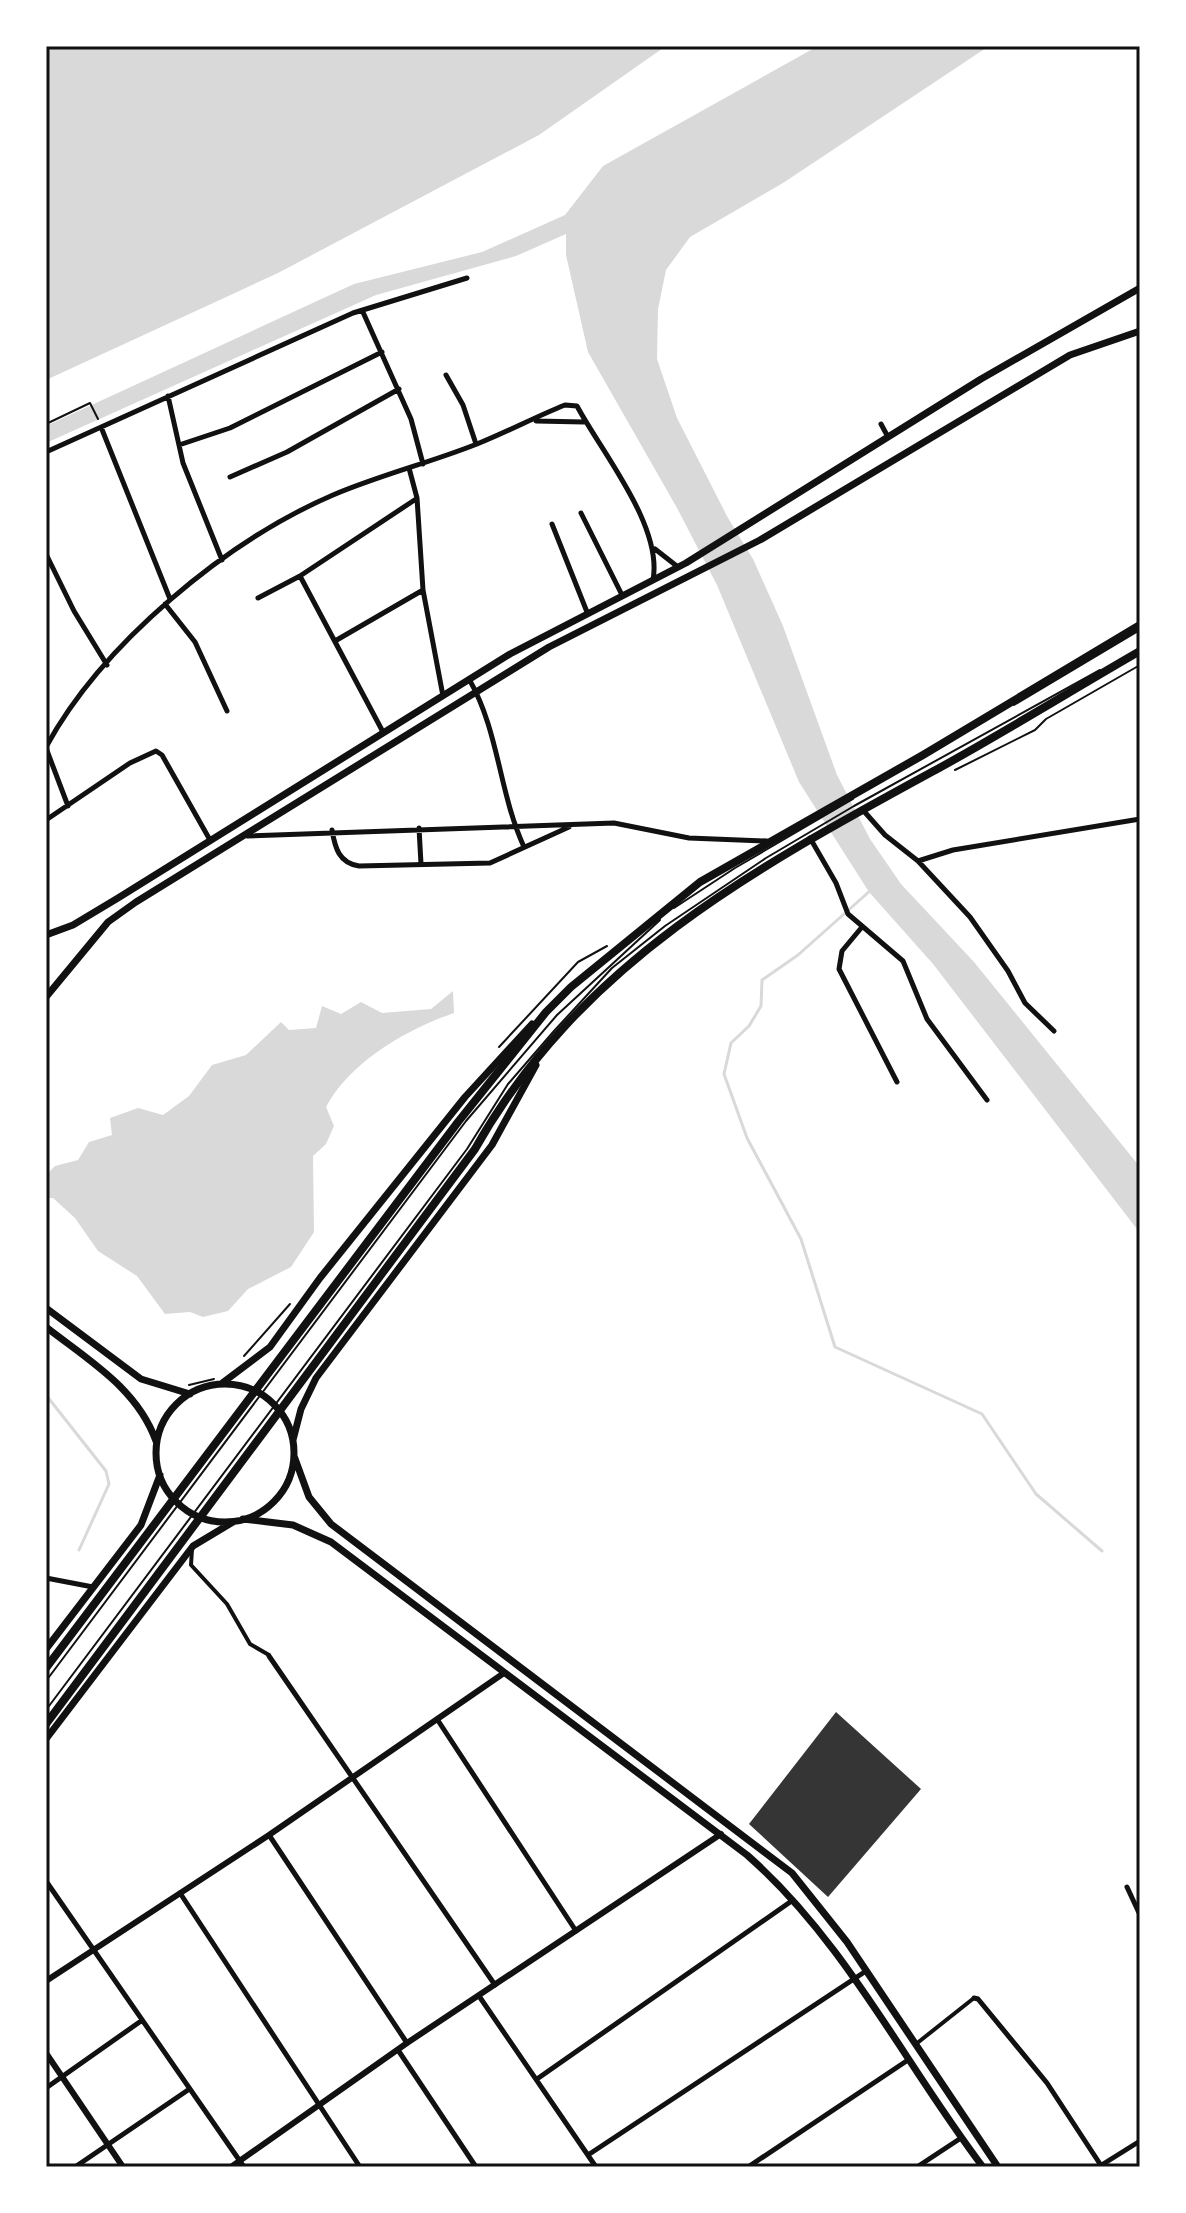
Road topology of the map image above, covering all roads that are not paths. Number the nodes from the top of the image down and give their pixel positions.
1 (467, 278) dead end
2 (1140, 288) edge
3 (362, 310) junction
4 (1140, 331) edge
5 (382, 352) junction
6 (446, 375) dead end
7 (399, 389) junction
8 (168, 396) junction
9 (536, 421) junction
10 (585, 422) junction
11 (881, 424) dead end
12 (101, 425) junction
13 (889, 437) junction
14 (476, 444) junction
15 (179, 445) junction
16 (46, 452) edge
17 (423, 464) junction
18 (409, 467) junction
19 (230, 477) dead end
20 (417, 498) junction
21 (581, 513) dead end
22 (552, 524) dead end
23 (654, 549) junction
24 (46, 554) edge
25 (222, 560) junction
26 (682, 565) junction
27 (300, 576) junction
28 (653, 580) junction
29 (423, 590) junction
30 (622, 595) junction
31 (258, 598) dead end
32 (170, 599) junction
33 (165, 604) junction
34 (587, 612) junction
35 (1140, 628) edge
36 (335, 641) junction
37 (1140, 649) edge
38 (107, 665) junction
39 (469, 679) junction
40 (475, 690) junction
41 (443, 696) junction
42 (227, 711) dead end
43 (383, 732) junction
44 (46, 748) edge
45 (854, 804) junction
46 (68, 806) junction
47 (1140, 819) edge
48 (46, 820) edge
49 (573, 824) junction
50 (806, 825) junction
51 (515, 827) junction
52 (419, 828) junction
53 (332, 830) junction
54 (244, 836) junction
55 (811, 836) junction
56 (210, 840) junction
57 (772, 842) junction
58 (524, 847) junction
59 (918, 861) junction
60 (421, 864) junction
61 (862, 927) junction
62 (46, 935) edge
63 (46, 997) edge
64 (546, 1012) junction
65 (1054, 1031) dead end
66 (544, 1050) junction
67 (897, 1082) dead end
68 (987, 1100) dead end
69 (462, 1122) junction
70 (471, 1149) junction
71 (46, 1308) edge
72 (46, 1327) edge
73 (221, 1384) junction
74 (190, 1394) junction
75 (293, 1440) junction
76 (157, 1443) junction
77 (294, 1456) junction
78 (160, 1474) junction
79 (239, 1520) junction
80 (193, 1546) junction
81 (46, 1578) edge
82 (93, 1587) junction
83 (46, 1649) edge
84 (269, 1656) joint
85 (46, 1668) edge
86 (504, 1673) junction
87 (46, 1681) edge
88 (46, 1710) edge
89 (437, 1719) junction
90 (46, 1724) edge
91 (46, 1739) edge
92 (350, 1777) junction
93 (721, 1834) junction
94 (269, 1835) junction
95 (46, 1881) edge
96 (1127, 1887) dead end
97 (180, 1893) junction
98 (793, 1900) junction
99 (1140, 1915) edge
100 (576, 1931) junction
101 (95, 1951) junction
102 (866, 1971) junction
103 (854, 1978) junction
104 (46, 1981) edge
105 (495, 1985) junction
106 (479, 1996) junction
107 (974, 1998) joint
108 (141, 2021) junction
109 (407, 2043) junction
110 (914, 2046) junction
111 (398, 2050) junction
112 (46, 2053) edge
113 (908, 2060) junction
114 (61, 2076) junction
115 (537, 2079) junction
116 (46, 2088) edge
117 (188, 2090) junction
118 (319, 2105) junction
119 (961, 2138) junction
120 (1140, 2141) edge
121 (108, 2145) junction
122 (588, 2155) junction
123 (242, 2164) edge
124 (75, 2167) edge
125 (123, 2167) edge
126 (231, 2167) edge
127 (360, 2167) edge
128 (476, 2167) edge
129 (596, 2167) edge
130 (748, 2167) edge
131 (917, 2167) edge
132 (983, 2167) edge
133 (998, 2167) edge
134 (1101, 2167) edge

1 - 3 street
2 - 13 main road
3 - 5 street
3 - 8 street
4 - 40 main road
5 - 7 street
5 - 15 street
6 - 14 street
7 - 17 street
7 - 19 street
8 - 12 street
8 - 15 street
9 - 10 street
9 - 10 street
9 - 14 street
10 - 23 street
11 - 13 street
12 - 16 street
12 - 32 street
13 - 26 main road
14 - 17 street
15 - 25 street
17 - 18 street
18 - 20 street
18 - 25 street
20 - 27 street
20 - 29 street
21 - 30 street
22 - 34 street
23 - 26 street
23 - 28 street
24 - 38 street
25 - 32 street
26 - 28 main road
27 - 31 street
27 - 36 street
28 - 30 main road
29 - 36 street
29 - 41 street
30 - 34 main road
32 - 33 street
33 - 38 street
33 - 42 street
34 - 39 main road
35 - 45 highway
36 - 43 street
37 - 45 highway
38 - 44 street
39 - 40 street
39 - 41 main road
40 - 51 street
40 - 54 main road
41 - 43 main road
43 - 56 main road
44 - 46 street
45 - 50 highway
45 - 55 highway
45 - 59 street
46 - 48 street
46 - 56 street
47 - 59 street
49 - 51 street
49 - 57 street
49 - 58 street
50 - 57 highway
50 - 69 lane
51 - 52 street
51 - 58 street
52 - 53 street
52 - 60 street
53 - 54 street
53 - 60 street
54 - 63 main road
55 - 61 street
55 - 66 highway
55 - 70 lane
56 - 62 main road
57 - 64 highway
58 - 60 street
59 - 65 street
61 - 67 street
61 - 68 street
64 - 69 highway
64 - 73 main road
66 - 70 highway
66 - 75 main road
69 - 85 highway
69 - 87 lane
70 - 88 lane
70 - 90 highway
71 - 74 main road
72 - 76 main road
73 - 74 main road
73 - 75 main road
74 - 76 main road
75 - 77 main road
76 - 78 main road
77 - 79 main road
77 - 102 main road
78 - 79 main road
78 - 82 main road
79 - 80 main road
79 - 86 main road
80 - 84 street
80 - 91 main road
81 - 82 street
82 - 83 main road
84 - 92 street
86 - 89 street
86 - 93 main road
89 - 92 street
89 - 100 street
92 - 94 street
92 - 105 street
93 - 98 main road
93 - 100 street
94 - 97 street
94 - 109 street
95 - 101 street
96 - 99 street
97 - 101 street
97 - 118 street
98 - 103 main road
98 - 115 street
100 - 105 street
101 - 104 street
101 - 108 street
102 - 103 street
102 - 110 main road
103 - 113 main road
103 - 122 street
105 - 106 street
106 - 109 street
106 - 115 street
107 - 110 street
107 - 134 street
108 - 114 street
108 - 117 street
109 - 111 street
110 - 133 main road
111 - 118 street
111 - 128 street
112 - 114 street
113 - 119 main road
113 - 130 street
114 - 116 street
114 - 121 street
115 - 122 street
117 - 121 street
117 - 123 street
118 - 123 street
118 - 127 street
119 - 131 street
119 - 132 main road
120 - 134 street
121 - 124 street
121 - 125 street
122 - 129 street
123 - 126 street

